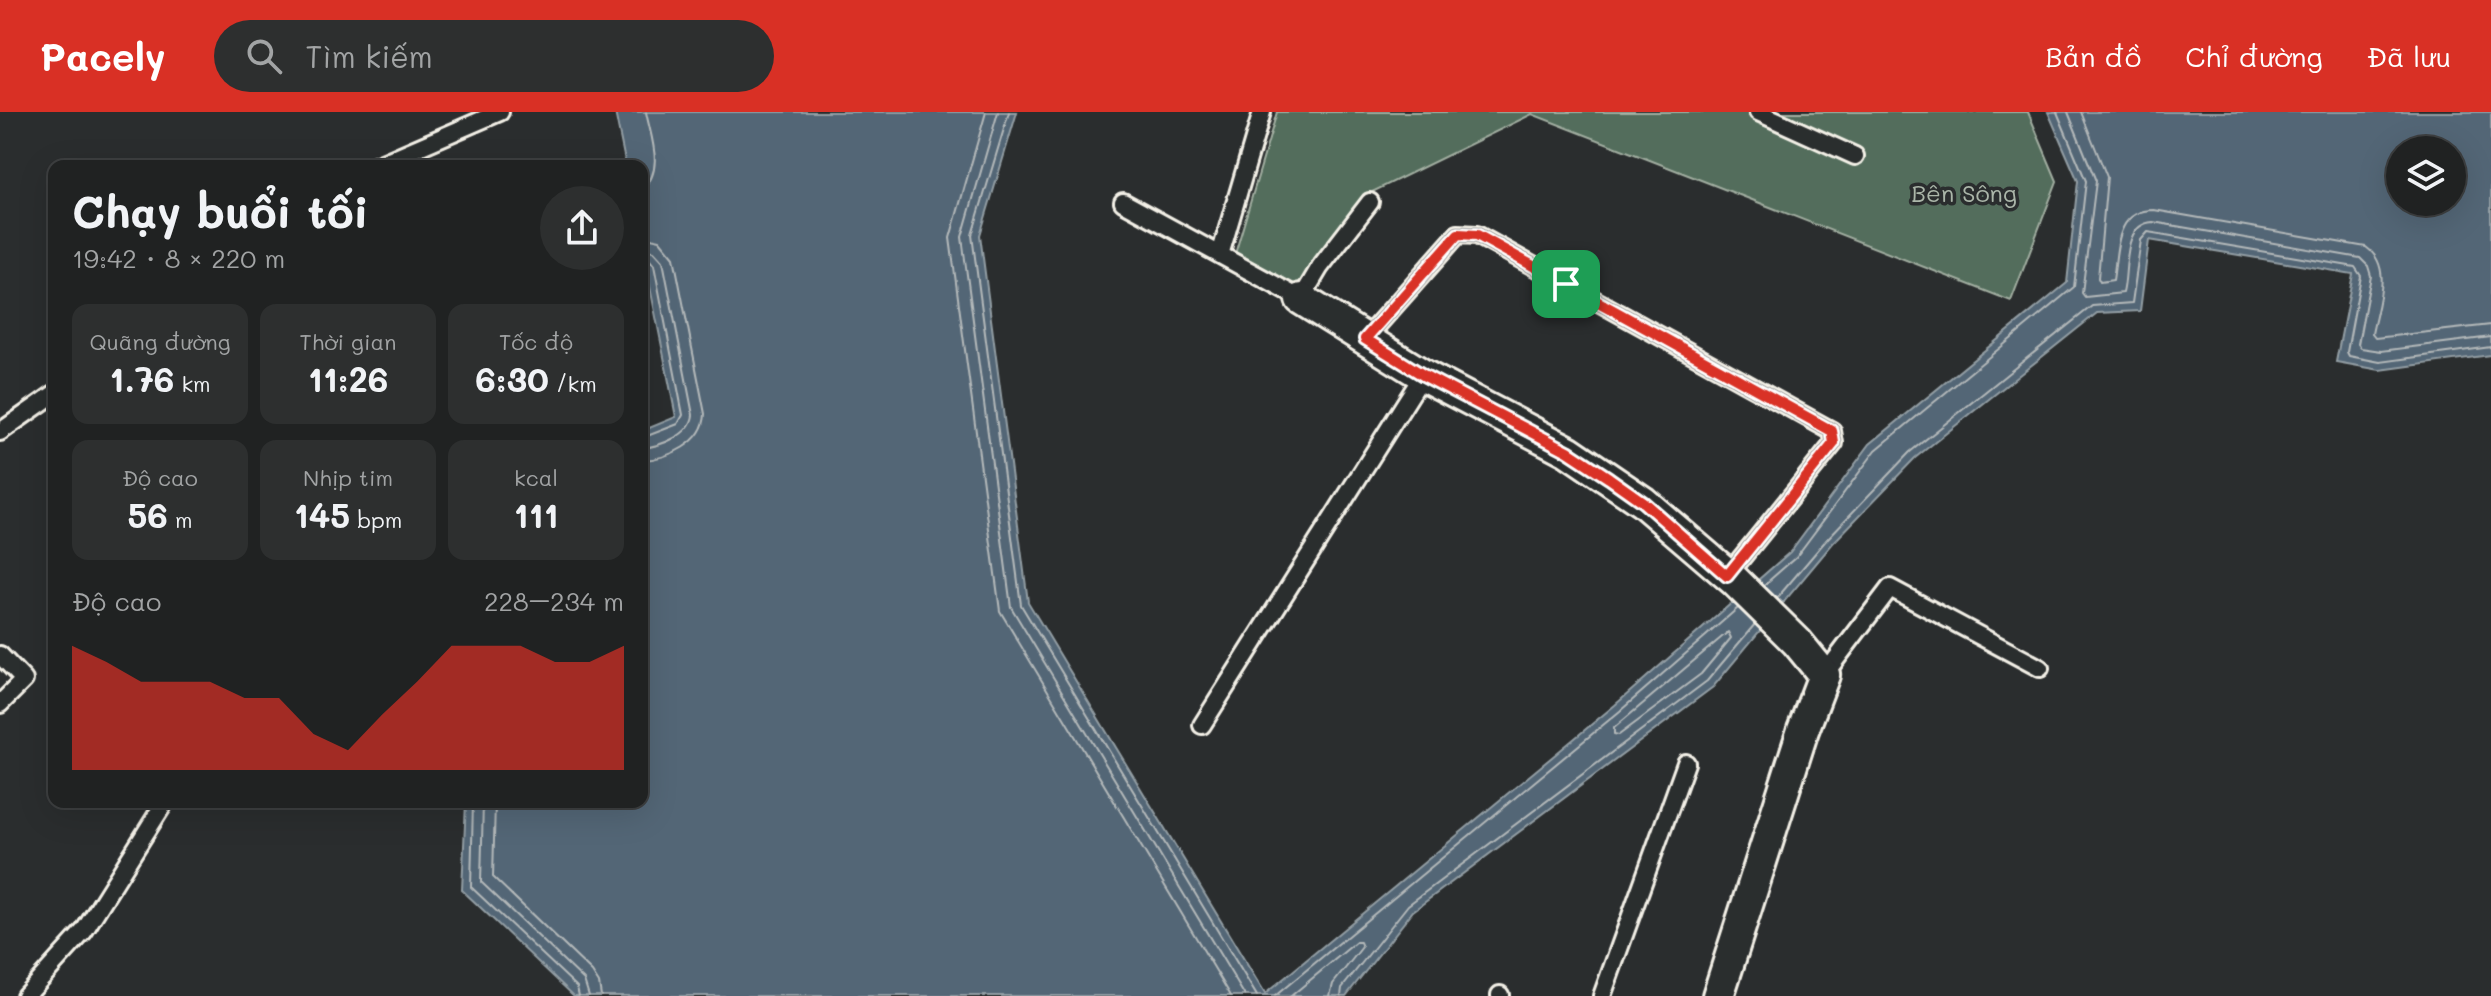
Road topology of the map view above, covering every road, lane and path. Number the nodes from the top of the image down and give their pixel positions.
1 (500, 112) edge
2 (1262, 112) edge
3 (1758, 112) edge
4 (1855, 156) dead end
5 (389, 160) edge
6 (1123, 202) dead end
7 (1370, 202) dead end
8 (1220, 255) junction
9 (1301, 299) junction
10 (1365, 339) junction
11 (1423, 375) junction
12 (48, 398) edge
13 (0, 432) edge
14 (1730, 578) junction
15 (0, 655) edge
16 (2040, 668) dead end
17 (1824, 675) junction
18 (0, 704) edge
19 (1202, 725) dead end
20 (1686, 763) dead end
21 (161, 808) edge
22 (25, 996) edge
23 (1602, 996) edge
24 (1718, 996) edge

1 - 5 lane
2 - 8 lane
3 - 4 lane
6 - 8 lane
7 - 9 lane
8 - 9 lane
9 - 10 street
10 - 11 street
10 - 14 lane
11 - 14 street
11 - 19 lane
12 - 13 lane
14 - 17 street
15 - 18 lane
16 - 17 lane
17 - 24 street
20 - 23 lane
21 - 22 lane

